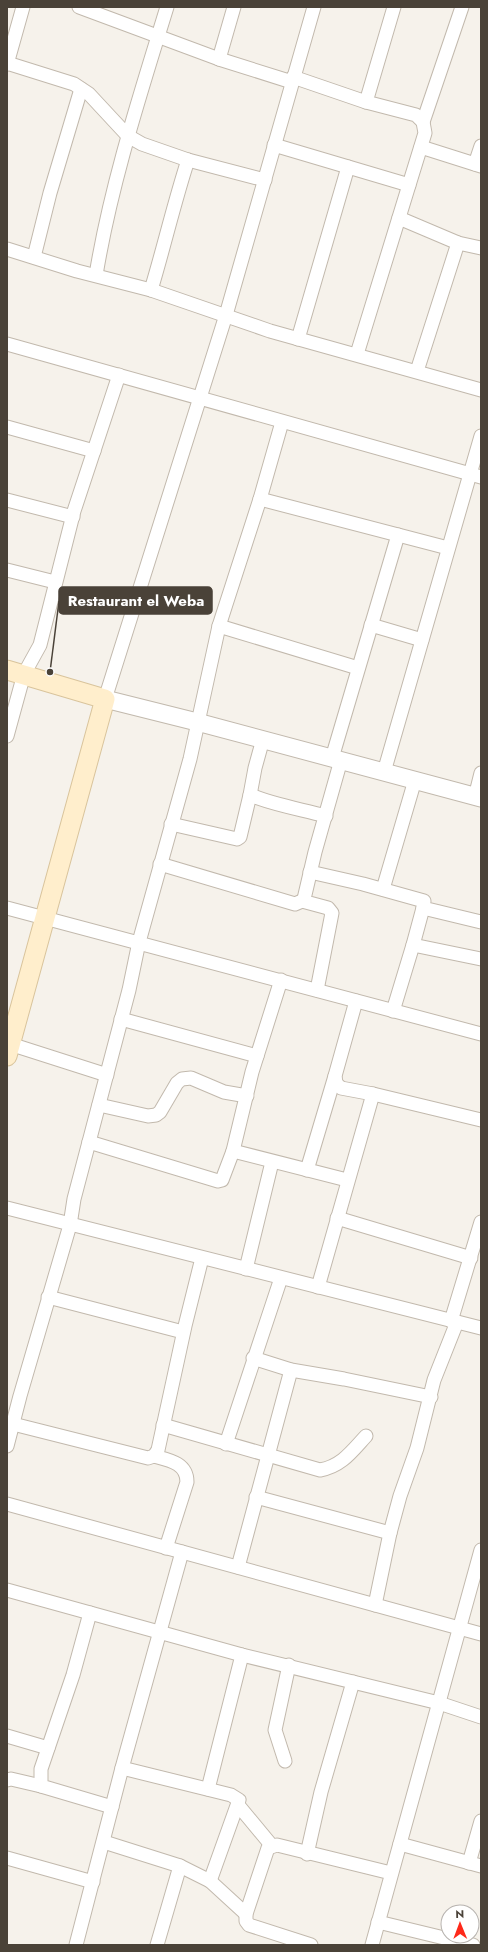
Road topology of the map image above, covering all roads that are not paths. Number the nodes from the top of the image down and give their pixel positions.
1 (23, 7) edge
2 (79, 7) edge
3 (167, 7) edge
4 (234, 7) edge
5 (314, 7) edge
6 (394, 7) edge
7 (462, 7) edge
8 (99, 11) edge
9 (158, 37) junction
10 (219, 59) junction
11 (7, 63) edge
12 (293, 80) junction
13 (81, 89) junction
14 (366, 102) junction
15 (423, 122) junction
16 (128, 136) junction
17 (274, 145) junction
18 (481, 146) edge
19 (421, 147) junction
20 (188, 160) junction
21 (478, 165) edge
22 (348, 167) junction
23 (264, 180) junction
24 (409, 185) junction
25 (399, 218) junction
26 (458, 243) junction
27 (481, 248) edge
28 (7, 249) edge
29 (34, 257) junction
30 (96, 275) junction
31 (151, 290) junction
32 (226, 315) junction
33 (298, 339) junction
34 (7, 344) edge
35 (357, 354) junction
36 (417, 371) junction
37 (119, 375) junction
38 (481, 390) edge
39 (200, 398) junction
40 (282, 422) junction
41 (7, 428) edge
42 (481, 436) edge
43 (94, 451) junction
44 (475, 476) edge
45 (260, 499) junction
46 (7, 500) edge
47 (73, 517) junction
48 (398, 534) junction
49 (448, 548) junction
50 (7, 570) edge
51 (55, 582) junction
52 (371, 625) junction
53 (219, 626) junction
54 (422, 640) junction
55 (358, 668) junction
56 (16, 672) edge
57 (105, 699) junction
58 (197, 722) junction
59 (7, 736) edge
60 (263, 739) junction
61 (336, 759) junction
62 (384, 772) junction
63 (481, 773) edge
64 (415, 780) junction
65 (250, 796) junction
66 (478, 797) edge
67 (326, 816) junction
68 (171, 824) junction
69 (160, 864) junction
70 (310, 872) junction
71 (383, 889) junction
72 (302, 901) junction
73 (7, 908) edge
74 (423, 908) junction
75 (45, 917) junction
76 (481, 922) edge
77 (139, 942) junction
78 (412, 945) junction
79 (481, 959) edge
80 (281, 980) junction
81 (317, 990) junction
82 (356, 1001) junction
83 (393, 1011) junction
84 (121, 1019) junction
85 (481, 1034) edge
86 (9, 1050) edge
87 (257, 1056) junction
88 (107, 1075) junction
89 (335, 1076) junction
90 (373, 1094) junction
91 (247, 1096) junction
92 (99, 1105) junction
93 (481, 1120) edge
94 (89, 1142) junction
95 (233, 1151) junction
96 (272, 1162) junction
97 (307, 1170) junction
98 (347, 1180) junction
99 (7, 1208) edge
100 (337, 1218) junction
101 (481, 1222) edge
102 (70, 1225) junction
103 (202, 1258) junction
104 (470, 1258) junction
105 (246, 1269) junction
106 (281, 1278) junction
107 (318, 1287) junction
108 (48, 1297) junction
109 (454, 1321) junction
110 (481, 1328) edge
111 (183, 1332) junction
112 (253, 1358) junction
113 (291, 1370) junction
114 (431, 1397) junction
115 (13, 1424) junction
116 (164, 1425) junction
117 (366, 1436) dead end
118 (226, 1444) junction
119 (7, 1446) edge
120 (267, 1455) junction
121 (154, 1456) junction
122 (256, 1498) junction
123 (7, 1504) edge
124 (390, 1533) junction
125 (166, 1548) junction
126 (481, 1550) edge
127 (182, 1552) junction
128 (238, 1567) junction
129 (7, 1590) edge
130 (375, 1605) junction
131 (90, 1612) junction
132 (460, 1628) junction
133 (160, 1632) junction
134 (481, 1634) edge
135 (242, 1655) junction
136 (289, 1665) junction
137 (353, 1682) junction
138 (439, 1703) junction
139 (481, 1717) edge
140 (7, 1736) edge
141 (48, 1748) junction
142 (285, 1761) dead end
143 (122, 1768) junction
144 (7, 1780) edge
145 (41, 1786) junction
146 (208, 1788) junction
147 (238, 1805) junction
148 (112, 1807) junction
149 (481, 1821) edge
150 (104, 1842) junction
151 (400, 1844) junction
152 (272, 1846) junction
153 (307, 1854) junction
154 (7, 1858) edge
155 (475, 1865) edge
156 (180, 1866) junction
157 (391, 1873) junction
158 (210, 1881) junction
159 (93, 1882) junction
160 (246, 1914) junction
161 (378, 1922) junction
162 (280, 1940) edge
163 (76, 1945) edge
164 (157, 1945) edge
165 (310, 1945) edge
166 (372, 1945) edge
167 (473, 1945) edge

1 - 11 street
2 - 8 street
3 - 9 street
4 - 10 street
5 - 12 street
6 - 14 street
7 - 15 street
8 - 9 street
9 - 10 street
9 - 16 street
10 - 12 street
11 - 13 street
12 - 14 street
12 - 17 street
13 - 16 street
13 - 29 street
14 - 15 street
15 - 19 street
16 - 20 street
16 - 30 street
17 - 22 street
17 - 23 street
18 - 21 street
19 - 21 street
19 - 24 street
20 - 23 street
20 - 31 street
22 - 24 street
22 - 33 street
23 - 32 street
24 - 25 street
25 - 26 street
25 - 35 street
26 - 27 street
26 - 36 street
28 - 29 street
29 - 30 street
30 - 31 street
31 - 32 street
32 - 33 street
32 - 39 street
33 - 35 street
34 - 37 street
35 - 36 street
36 - 38 street
37 - 39 street
37 - 43 street
39 - 40 street
39 - 57 street
40 - 44 street
40 - 45 street
41 - 43 street
42 - 44 street
43 - 47 street
44 - 49 street
45 - 48 street
45 - 53 street
46 - 47 street
47 - 51 street
48 - 49 street
48 - 52 street
49 - 54 street
50 - 51 street
51 - 56 street
52 - 54 street
52 - 55 street
53 - 55 street
53 - 58 street
54 - 62 street
55 - 61 street
56 - 57 main road
56 - 59 street
57 - 58 street
57 - 75 main road
58 - 60 street
58 - 68 street
60 - 61 street
60 - 65 street
61 - 62 street
61 - 67 street
62 - 64 street
63 - 66 street
64 - 66 street
64 - 71 street
65 - 67 street
65 - 68 street
67 - 70 street
68 - 69 street
69 - 72 street
69 - 77 street
70 - 71 street
70 - 72 street
71 - 74 street
72 - 81 street
73 - 75 street
74 - 76 street
74 - 78 street
75 - 77 street
75 - 86 main road
77 - 80 street
77 - 84 street
78 - 79 street
78 - 83 street
80 - 81 street
80 - 87 street
81 - 82 street
82 - 83 street
82 - 89 street
83 - 85 street
84 - 87 street
84 - 88 street
86 - 88 street
87 - 91 street
88 - 92 street
89 - 90 street
89 - 97 street
90 - 93 street
90 - 98 street
91 - 92 street
91 - 95 street
92 - 94 street
94 - 95 street
94 - 102 street
95 - 96 street
96 - 97 street
96 - 105 street
97 - 98 street
98 - 100 street
99 - 102 street
100 - 104 street
100 - 107 street
101 - 104 street
102 - 103 street
102 - 108 street
103 - 105 street
103 - 111 street
104 - 109 street
105 - 106 street
106 - 107 street
106 - 112 street
107 - 109 street
108 - 111 street
108 - 115 street
109 - 110 street
109 - 114 street
111 - 116 street
112 - 113 street
112 - 118 street
113 - 114 street
113 - 120 street
114 - 124 street
115 - 119 street
115 - 121 street
116 - 118 street
116 - 121 street
117 - 120 street
118 - 120 street
120 - 122 street
121 - 125 street
122 - 124 street
122 - 128 street
123 - 125 street
124 - 130 street
125 - 127 street
126 - 132 street
127 - 128 street
127 - 133 street
128 - 130 street
129 - 131 street
130 - 132 street
131 - 133 street
131 - 141 street
132 - 134 street
132 - 138 street
133 - 135 street
133 - 143 street
135 - 136 street
135 - 146 street
136 - 137 street
136 - 142 street
137 - 138 street
137 - 153 street
138 - 139 street
138 - 151 street
140 - 141 street
141 - 145 street
143 - 146 street
143 - 148 street
144 - 145 street
145 - 148 street
146 - 147 street
147 - 152 street
147 - 158 street
148 - 150 street
149 - 155 street
150 - 156 street
150 - 159 street
151 - 155 street
151 - 157 street
152 - 153 street
152 - 160 street
153 - 157 street
154 - 159 street
156 - 158 street
156 - 164 street
157 - 161 street
158 - 160 street
159 - 163 street
160 - 162 street
161 - 166 street
161 - 167 street
162 - 165 street

